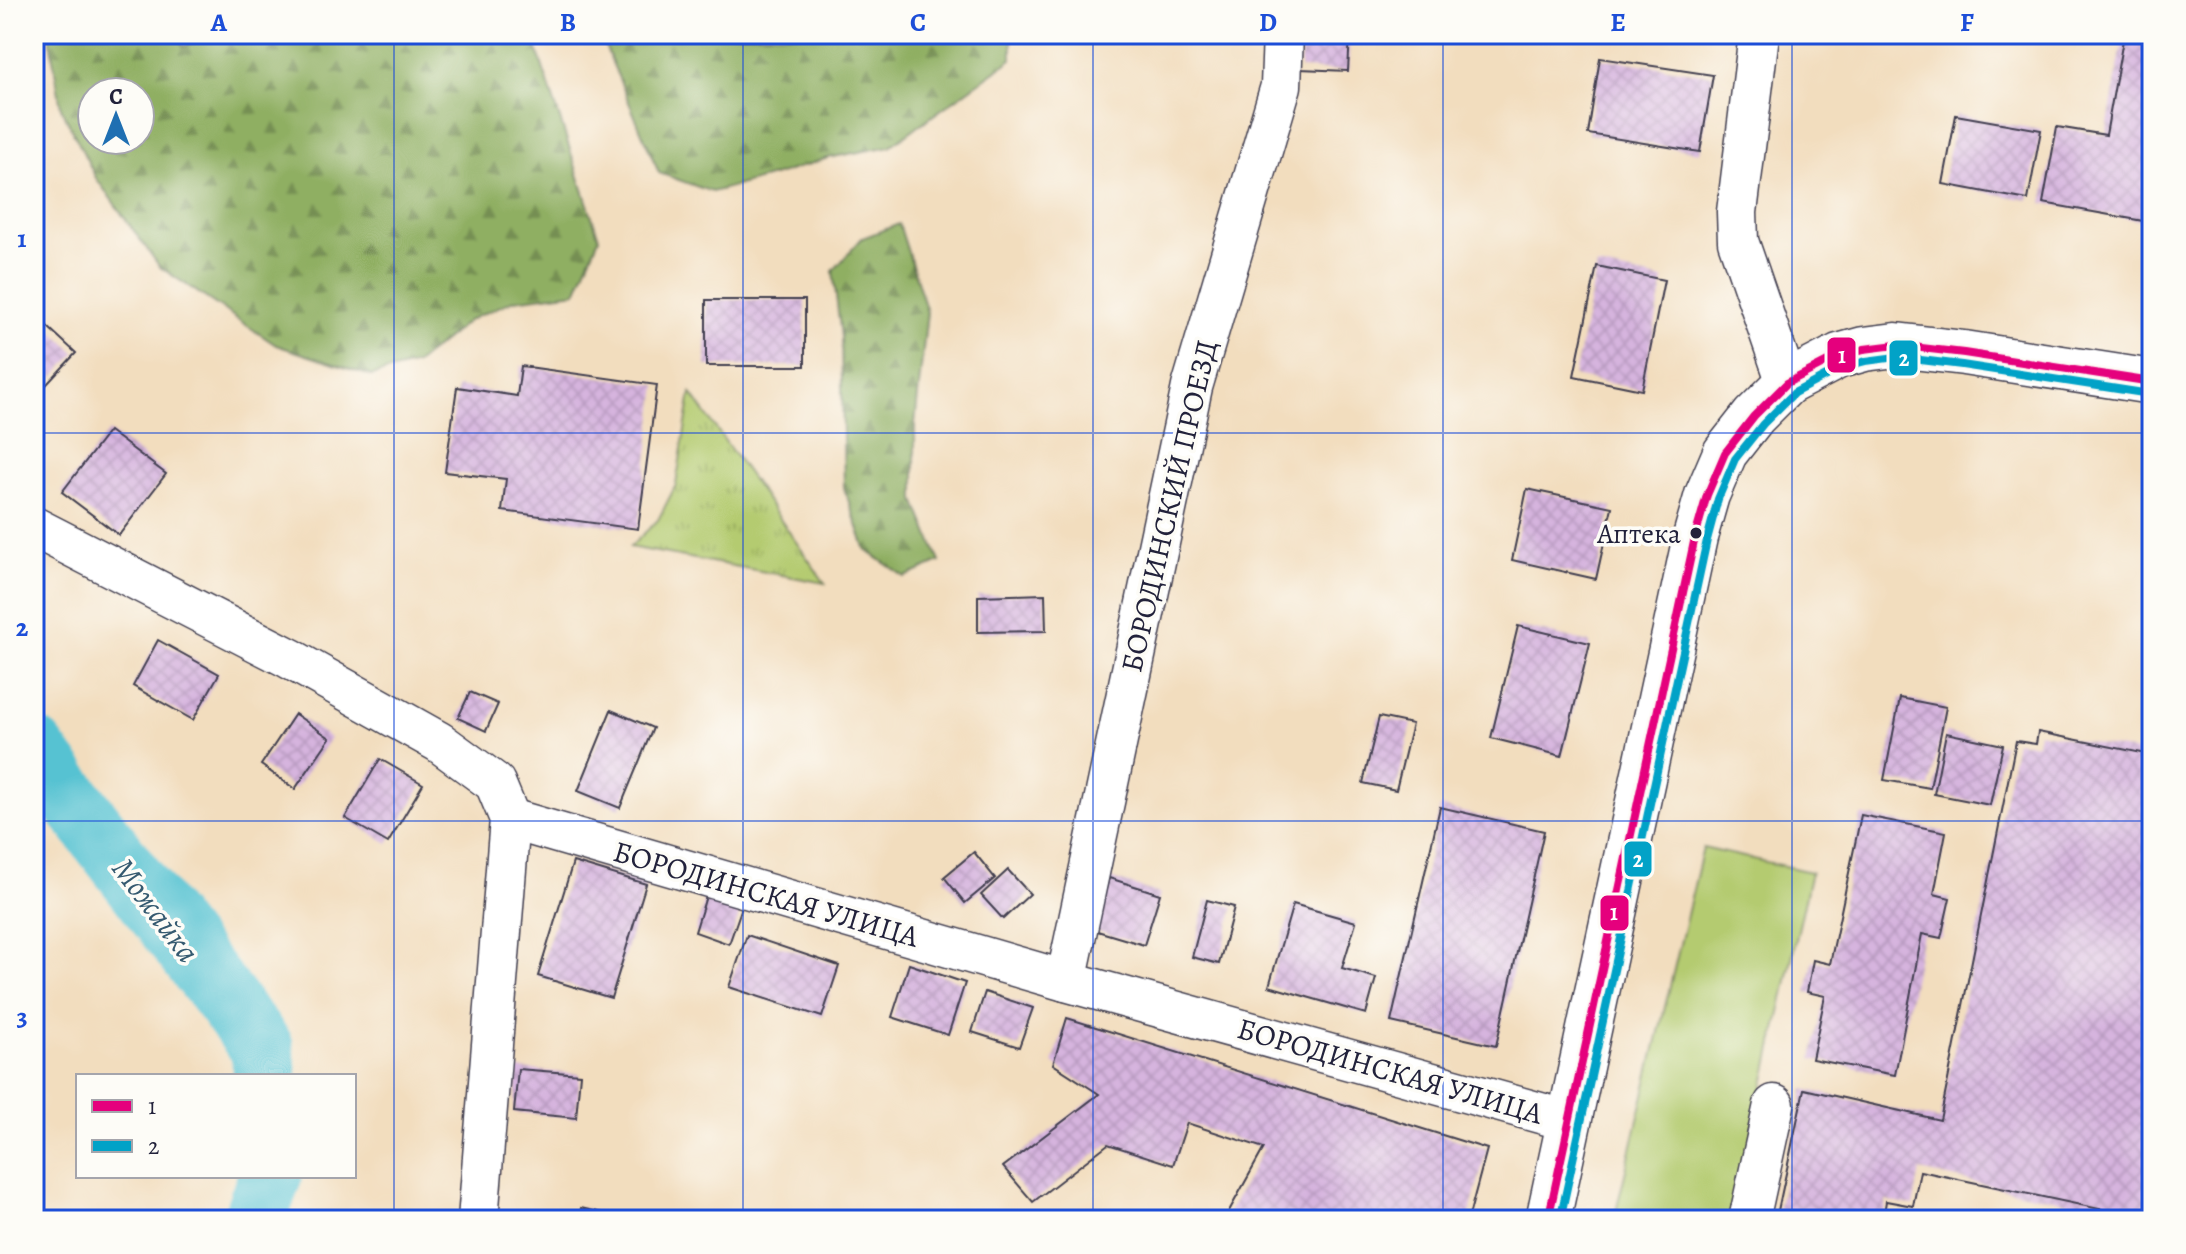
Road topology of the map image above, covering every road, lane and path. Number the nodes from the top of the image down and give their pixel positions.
1 (1283, 34) edge
2 (1759, 34) edge
3 (2152, 382) edge
4 (1787, 383) junction
5 (34, 527) edge
6 (510, 819) junction
7 (1066, 981) junction
8 (1774, 1105) dead end
9 (1569, 1121) junction
10 (478, 1220) edge
11 (1548, 1220) edge
12 (1749, 1220) edge

1 - 7 street, БОРОДИНСКИЙ ПРОЕЗД
2 - 4 street
3 - 4 main road
4 - 9 main road
5 - 6 street
6 - 7 street, БОРОДИНСКАЯ УЛИЦА
6 - 10 street
7 - 9 street, БОРОДИНСКАЯ УЛИЦА
8 - 12 street
9 - 11 main road

